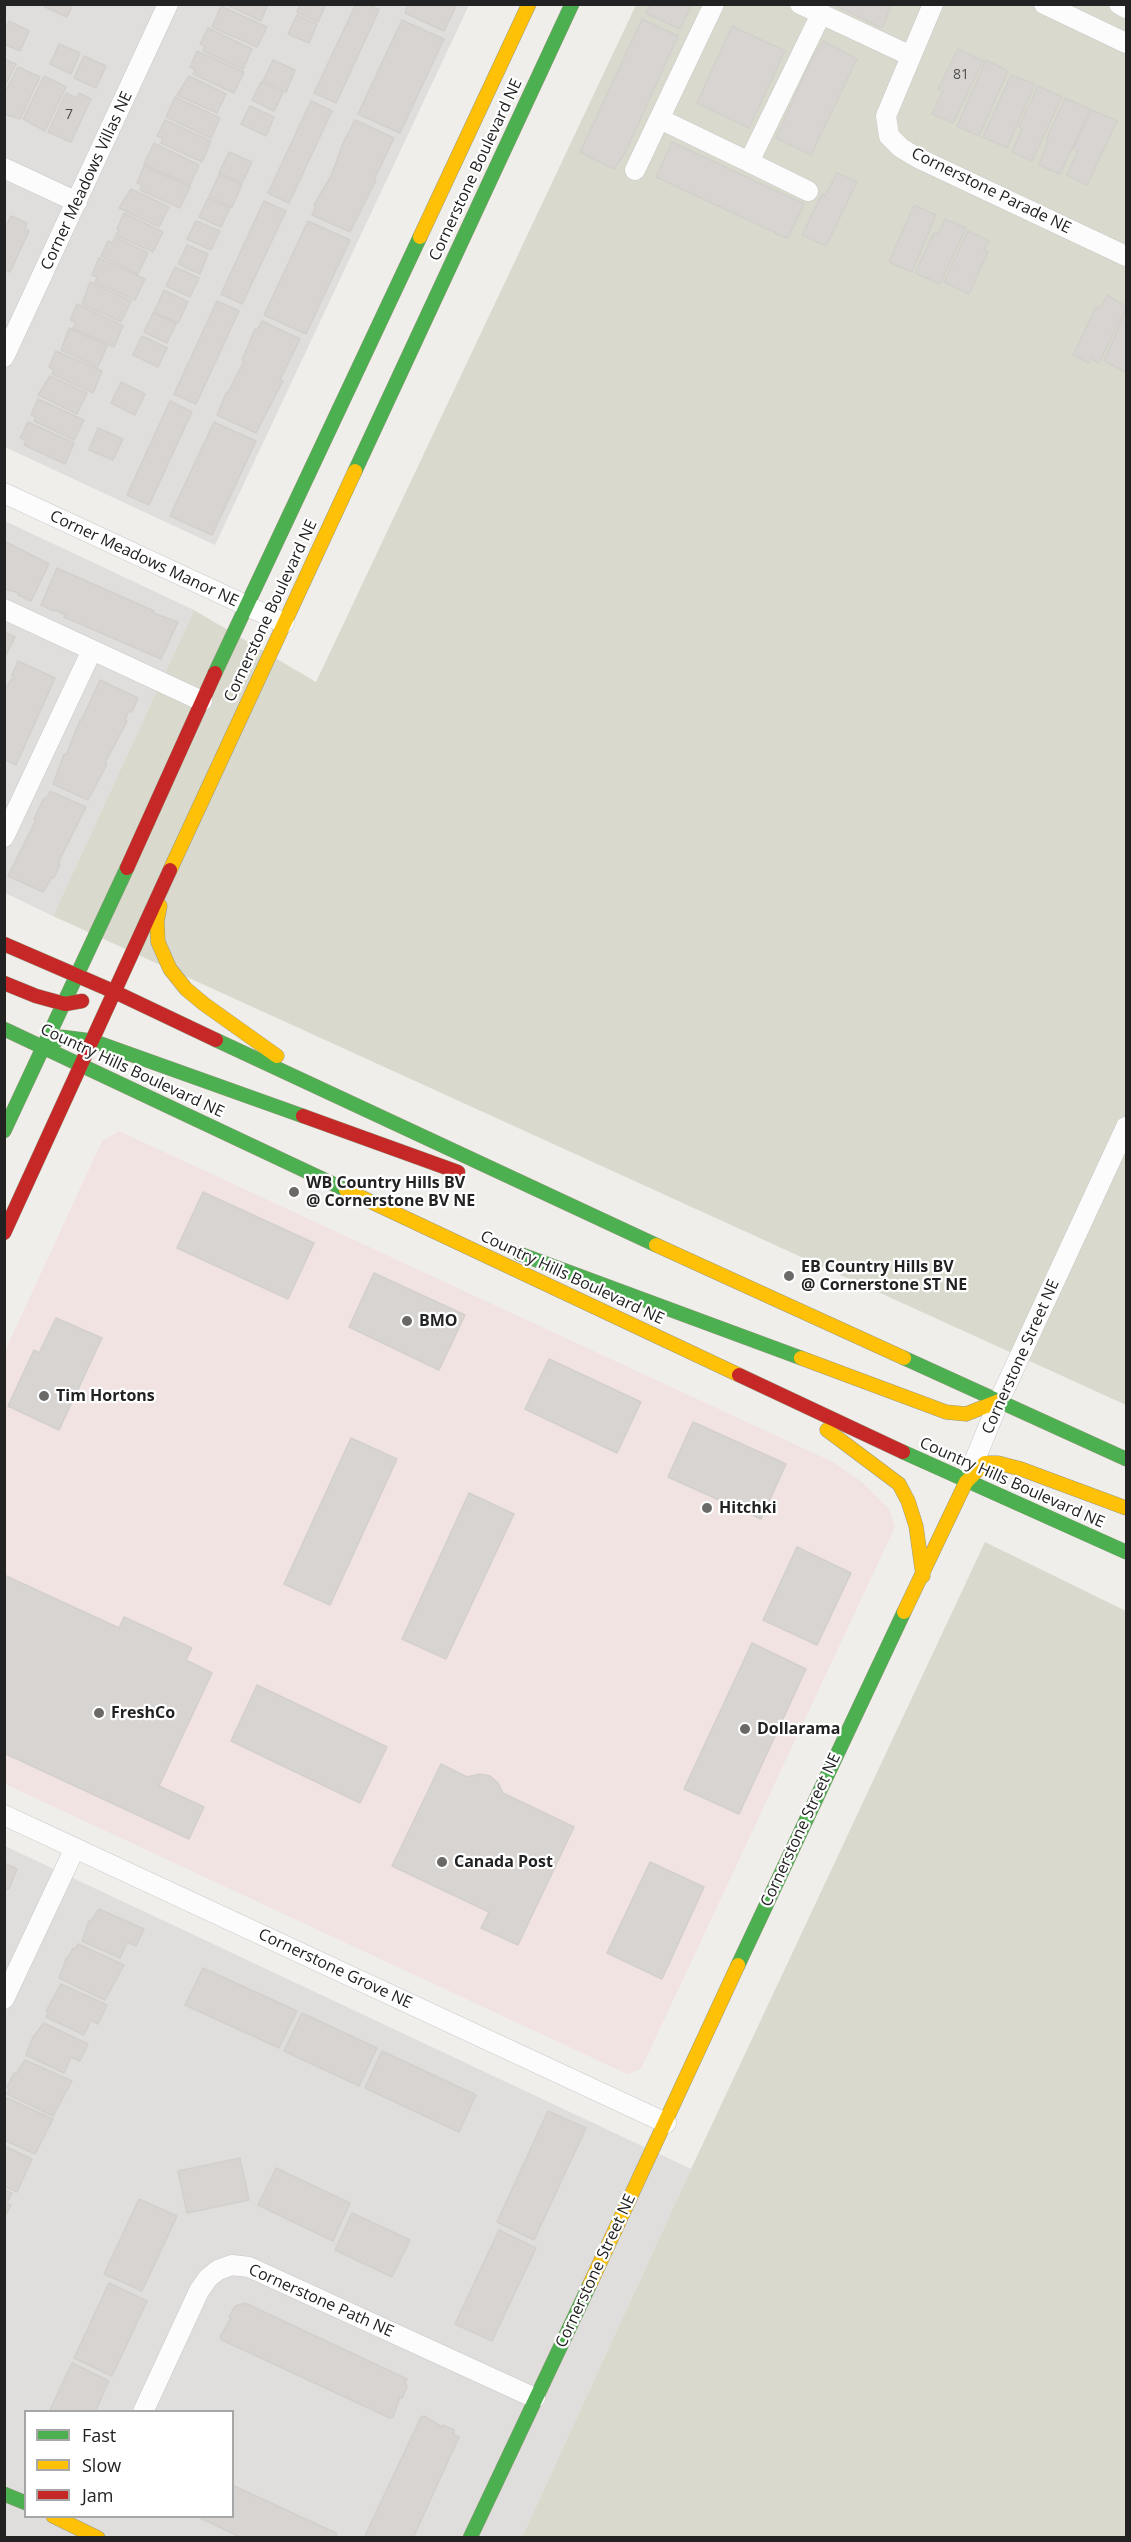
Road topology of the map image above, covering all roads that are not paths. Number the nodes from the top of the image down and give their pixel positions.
1 (168, 4) edge
2 (529, 4) edge
3 (572, 4) edge
4 (714, 4) edge
5 (800, 4) edge
6 (933, 4) edge
7 (1044, 4) edge
8 (1119, 4) edge
9 (1126, 8) edge
10 (821, 14) junction
11 (1126, 43) edge
12 (911, 56) junction
13 (660, 118) junction
14 (749, 162) junction
15 (4, 168) edge
16 (635, 170) dead end
17 (808, 191) dead end
18 (77, 202) junction
19 (1126, 256) edge
20 (4, 357) edge
21 (4, 493) edge
22 (246, 607) junction
23 (4, 609) edge
24 (284, 623) junction
25 (92, 650) junction
26 (202, 701) junction
27 (11, 807) edge
28 (4, 837) edge
29 (166, 881) junction
30 (4, 944) edge
31 (79, 976) junction
32 (4, 983) edge
33 (115, 992) junction
34 (65, 1004) junction
35 (4, 1029) edge
36 (93, 1041) junction
37 (44, 1048) junction
38 (82, 1066) junction
39 (4, 1097) edge
40 (334, 1097) junction
41 (7, 1126) edge
42 (1126, 1127) edge
43 (467, 1175) dead end
44 (490, 1183) dead end
45 (429, 1229) junction
46 (623, 1230) junction
47 (4, 1233) edge
48 (742, 1376) junction
49 (999, 1401) junction
50 (1126, 1459) edge
51 (966, 1482) junction
52 (1126, 1508) edge
53 (1126, 1552) edge
54 (923, 1576) junction
55 (4, 1815) edge
56 (75, 1848) junction
57 (4, 2000) edge
58 (666, 2123) junction
59 (535, 2398) junction
60 (145, 2410) edge
61 (4, 2493) edge
62 (24, 2502) edge
63 (56, 2518) edge
64 (93, 2529) edge
65 (472, 2536) edge

1 - 18 street, Corner Meadows Villas NE
2 - 22 main road, Cornerstone Boulevard NE
3 - 24 main road, Cornerstone Boulevard NE
4 - 13 street
5 - 10 street
6 - 12 street, Cornerstone Parade NE
7 - 11 street
8 - 9 street
10 - 12 street
10 - 14 street
12 - 19 street, Cornerstone Parade NE
13 - 14 street
13 - 16 street
14 - 17 street
15 - 18 street
18 - 20 street, Corner Meadows Villas NE
21 - 22 street, Corner Meadows Manor NE
22 - 24 street, Corner Meadows Manor NE
22 - 26 main road, Cornerstone Boulevard NE
23 - 25 street
24 - 29 main road, Cornerstone Boulevard NE
25 - 26 street
25 - 27 street
26 - 31 main road, Cornerstone Boulevard NE
27 - 28 street
29 - 33 main road, Cornerstone Boulevard NE
29 - 40 main road
30 - 31 main road
31 - 33 main road
31 - 34 main road, Cornerstone Boulevard NE
32 - 34 main road
33 - 34 main road
33 - 36 main road, Cornerstone Boulevard NE
33 - 40 main road
34 - 37 main road, Cornerstone Boulevard NE
35 - 37 main road, Country Hills Boulevard NE
36 - 37 main road
36 - 38 main road, Cornerstone Boulevard NE
36 - 43 main road
37 - 38 main road, Country Hills Boulevard NE
37 - 41 main road, Cornerstone Boulevard NE
38 - 45 main road, Country Hills Boulevard NE
38 - 47 main road, Cornerstone Boulevard NE
39 - 41 main road
40 - 46 main road
42 - 49 street, Cornerstone Street NE
44 - 46 main road
45 - 48 main road, Country Hills Boulevard NE
45 - 49 main road
46 - 49 main road
48 - 51 main road, Country Hills Boulevard NE
48 - 54 main road
49 - 50 main road
49 - 51 street, Cornerstone Street NE
51 - 52 main road
51 - 53 main road, Country Hills Boulevard NE
51 - 54 main road, Cornerstone Street NE
54 - 58 main road, Cornerstone Street NE
55 - 56 street, Cornerstone Grove NE
56 - 57 street
56 - 58 street, Cornerstone Grove NE
58 - 59 main road, Cornerstone Street NE
59 - 60 street, Cornerstone Path NE
59 - 65 main road, Cornerstone Street NE
61 - 62 main road
63 - 64 main road

